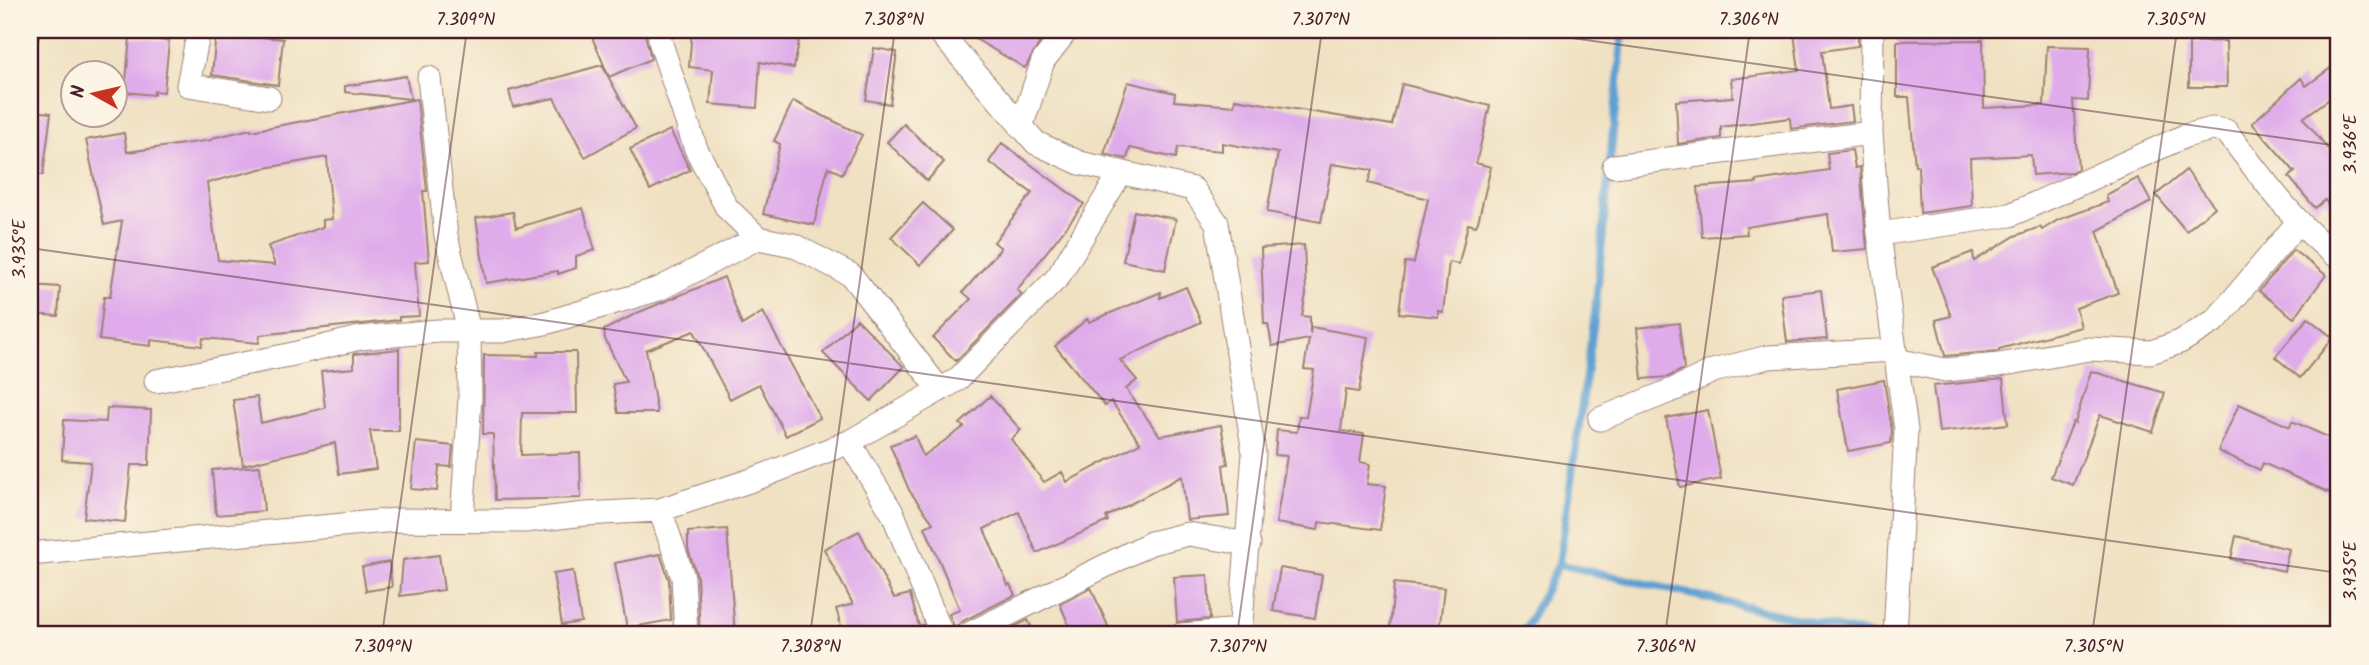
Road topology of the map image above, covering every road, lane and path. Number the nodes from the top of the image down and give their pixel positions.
1 (198, 30) edge
2 (660, 30) edge
3 (942, 30) edge
4 (1067, 30) edge
5 (1871, 30) edge
6 (429, 78) dead end
7 (269, 98) dead end
8 (1021, 127) junction
9 (1871, 133) junction
10 (1614, 166) dead end
11 (1121, 172) junction
12 (2299, 221) junction
13 (1879, 234) junction
14 (758, 239) junction
15 (2339, 258) edge
16 (469, 331) junction
17 (1895, 355) junction
18 (156, 381) dead end
19 (940, 390) junction
20 (1600, 419) dead end
21 (849, 442) junction
22 (660, 510) junction
23 (461, 520) junction
24 (1249, 544) junction
25 (30, 554) edge
26 (1240, 633) edge
27 (686, 635) edge
28 (943, 635) edge
29 (967, 635) edge
30 (1181, 635) edge
31 (1895, 635) edge

1 - 7 street
2 - 14 street
3 - 8 street
4 - 8 street
5 - 9 street
6 - 16 street
8 - 11 street
9 - 10 street
9 - 13 street
11 - 19 street
11 - 24 street
12 - 13 street
12 - 15 street
12 - 17 street
13 - 17 street
14 - 16 street
14 - 19 street
16 - 18 street
16 - 23 street
17 - 20 street
17 - 31 street
19 - 21 street
21 - 22 street
21 - 28 street
22 - 23 street
22 - 27 street
23 - 25 street
24 - 26 street
24 - 29 street
26 - 30 street

